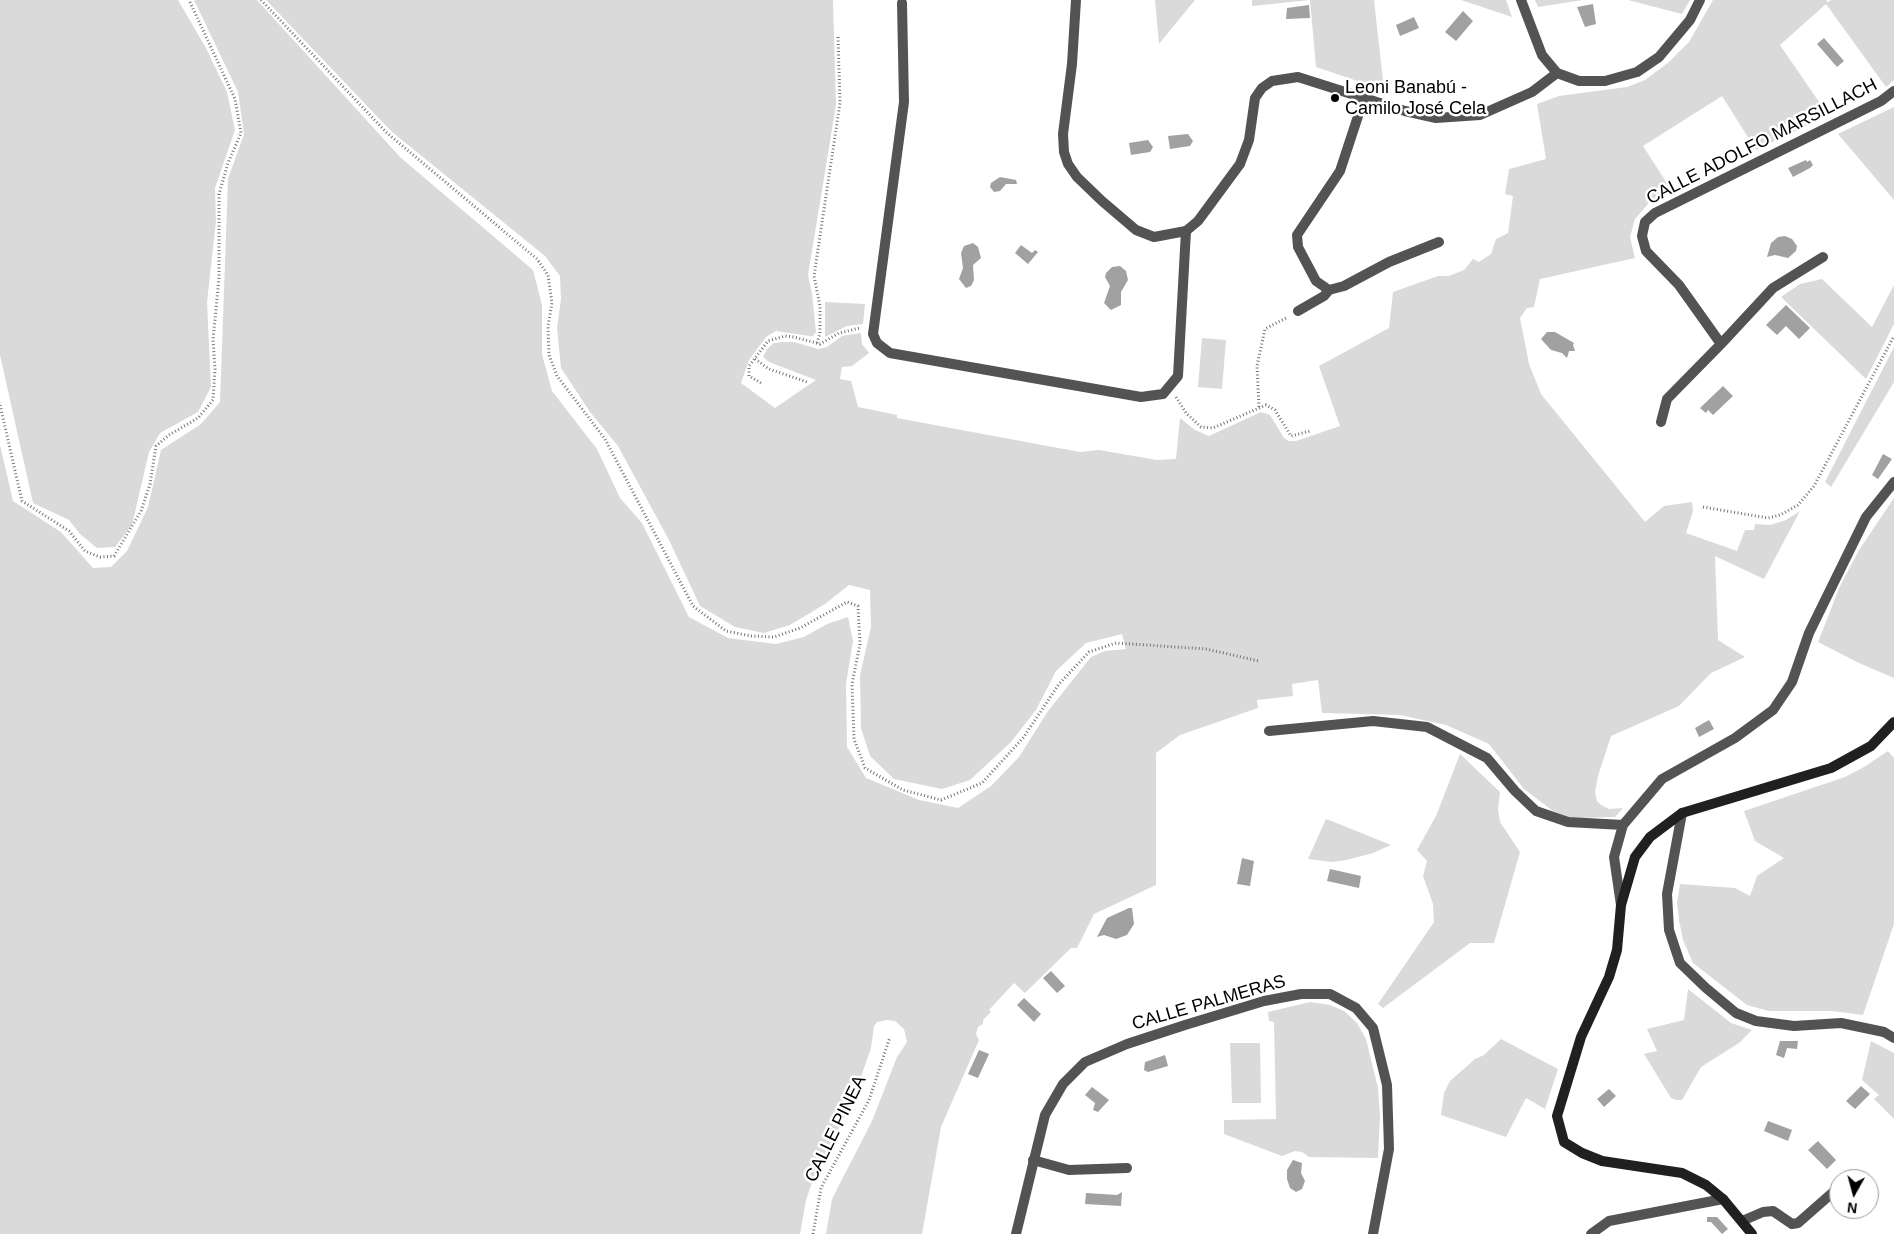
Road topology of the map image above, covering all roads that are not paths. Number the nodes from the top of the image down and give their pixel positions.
1 (1076, 0) edge
2 (1521, 0) edge
3 (1700, 0) edge
4 (902, 3) dead end
5 (1557, 73) junction
6 (1894, 91) edge
7 (1364, 98) junction
8 (1186, 231) junction
9 (1439, 242) dead end
10 (1823, 257) dead end
11 (1329, 290) junction
12 (1298, 311) road end
13 (1721, 344) junction
14 (1661, 422) dead end
15 (1894, 482) edge
16 (1894, 722) edge
17 (1269, 731) dead end
18 (1682, 814) junction
19 (1623, 825) junction
20 (1621, 905) junction
21 (1894, 1038) edge
22 (1033, 1160) junction
23 (1127, 1168) dead end
24 (1829, 1196) edge
25 (1723, 1199) junction
26 (1742, 1221) junction
27 (1016, 1234) edge
28 (1373, 1234) edge
29 (1591, 1234) edge
30 (1752, 1234) edge

1 - 8 street
2 - 5 street
3 - 5 street
4 - 8 street
5 - 7 street
6 - 13 street, CALLE ADOLFO MARSILLACH
7 - 8 street
7 - 11 street
9 - 11 street
10 - 13 street
11 - 12 street
13 - 14 street
15 - 19 street
16 - 18 street
17 - 19 street
18 - 20 street
18 - 21 street
19 - 20 street
20 - 25 street
22 - 23 street
22 - 27 street, CALLE PALMERAS
22 - 28 street, CALLE PALMERAS
24 - 26 street
25 - 26 street
25 - 29 street
26 - 30 street

